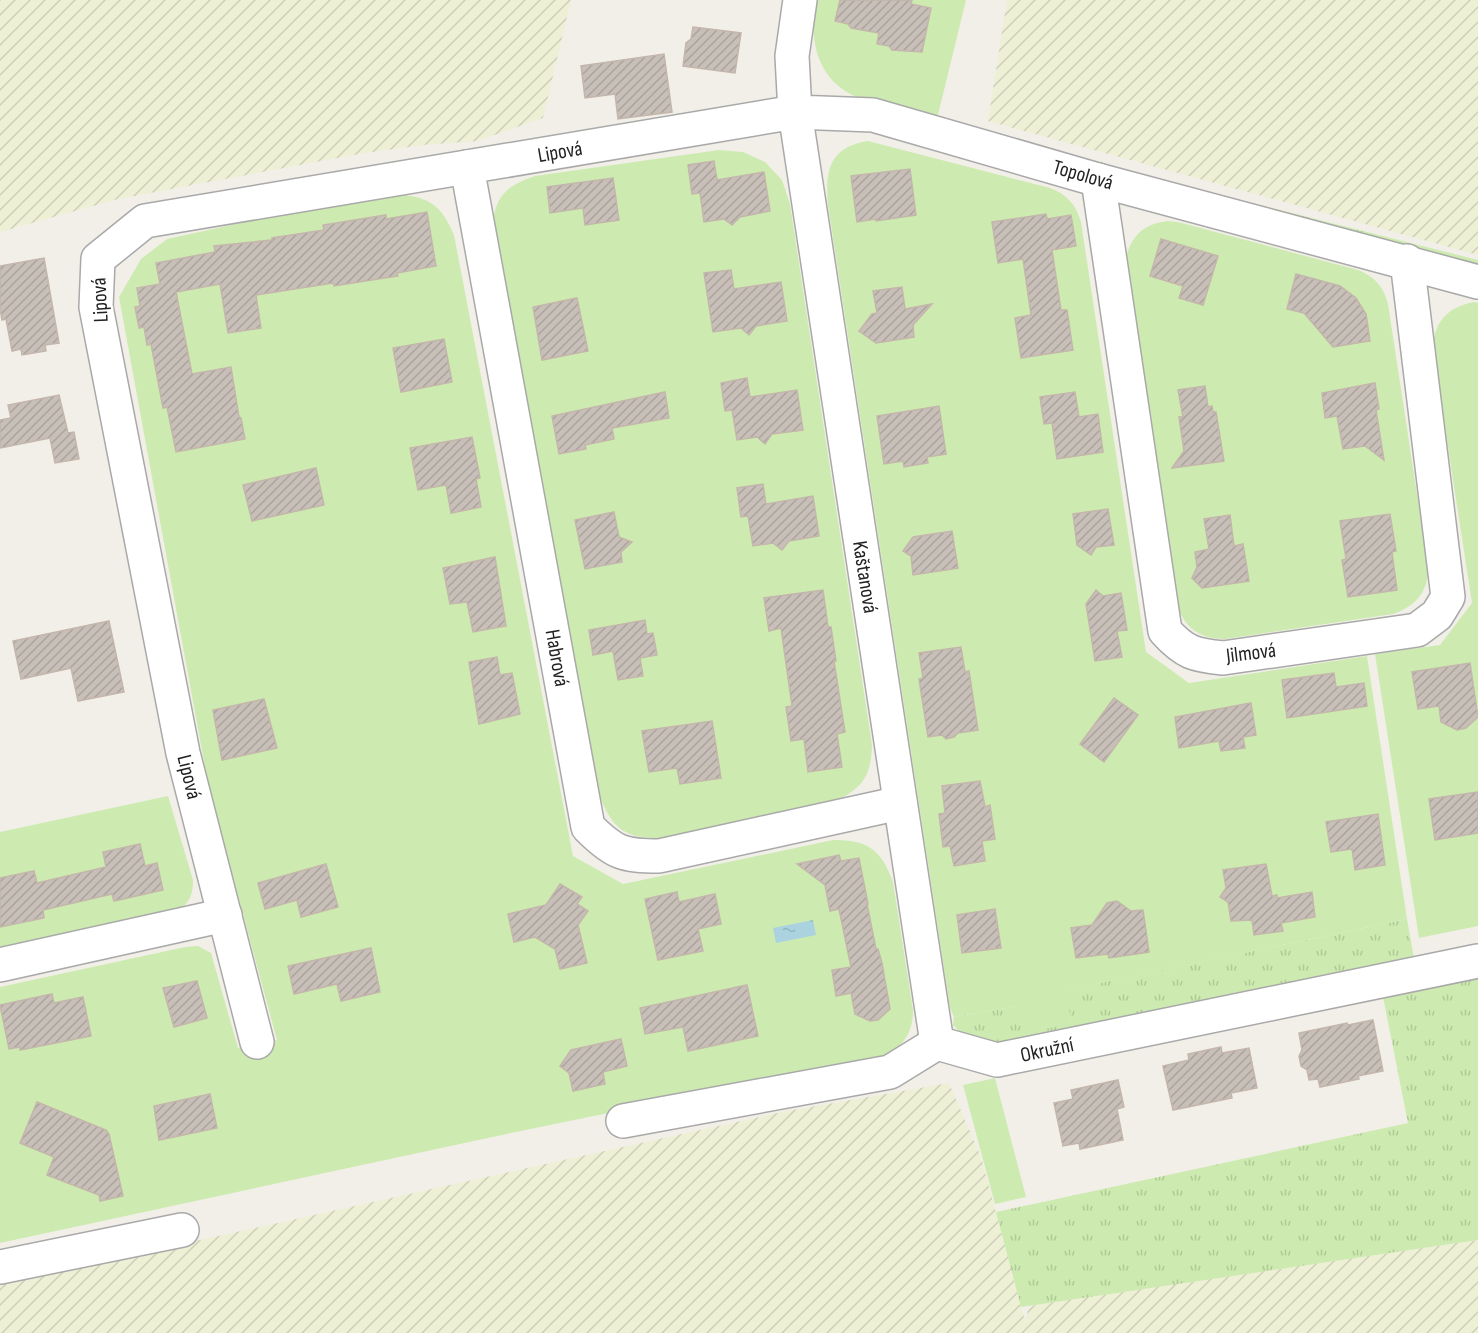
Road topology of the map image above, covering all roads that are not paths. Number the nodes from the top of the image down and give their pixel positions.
1 (800, 0) edge
2 (795, 112) junction
3 (467, 167) junction
4 (1098, 180) junction
5 (1407, 261) junction
6 (1478, 282) edge
7 (900, 803) junction
8 (225, 915) junction
9 (1478, 961) edge
10 (0, 964) edge
11 (257, 1042) dead end
12 (937, 1043) junction
13 (623, 1121) dead end
14 (182, 1230) dead end
15 (0, 1267) edge

1 - 2 street
2 - 3 street, Lipová
2 - 4 street, Topolová
2 - 7 street, Kaštanová
3 - 7 street, Habrová
3 - 8 street, Lipová
4 - 5 street, Topolová
4 - 5 street, Jilmová
5 - 6 street, Topolová
7 - 12 street, Kaštanová
8 - 10 street
8 - 11 street, Lipová
9 - 12 street, Okružní
12 - 13 street
14 - 15 street

